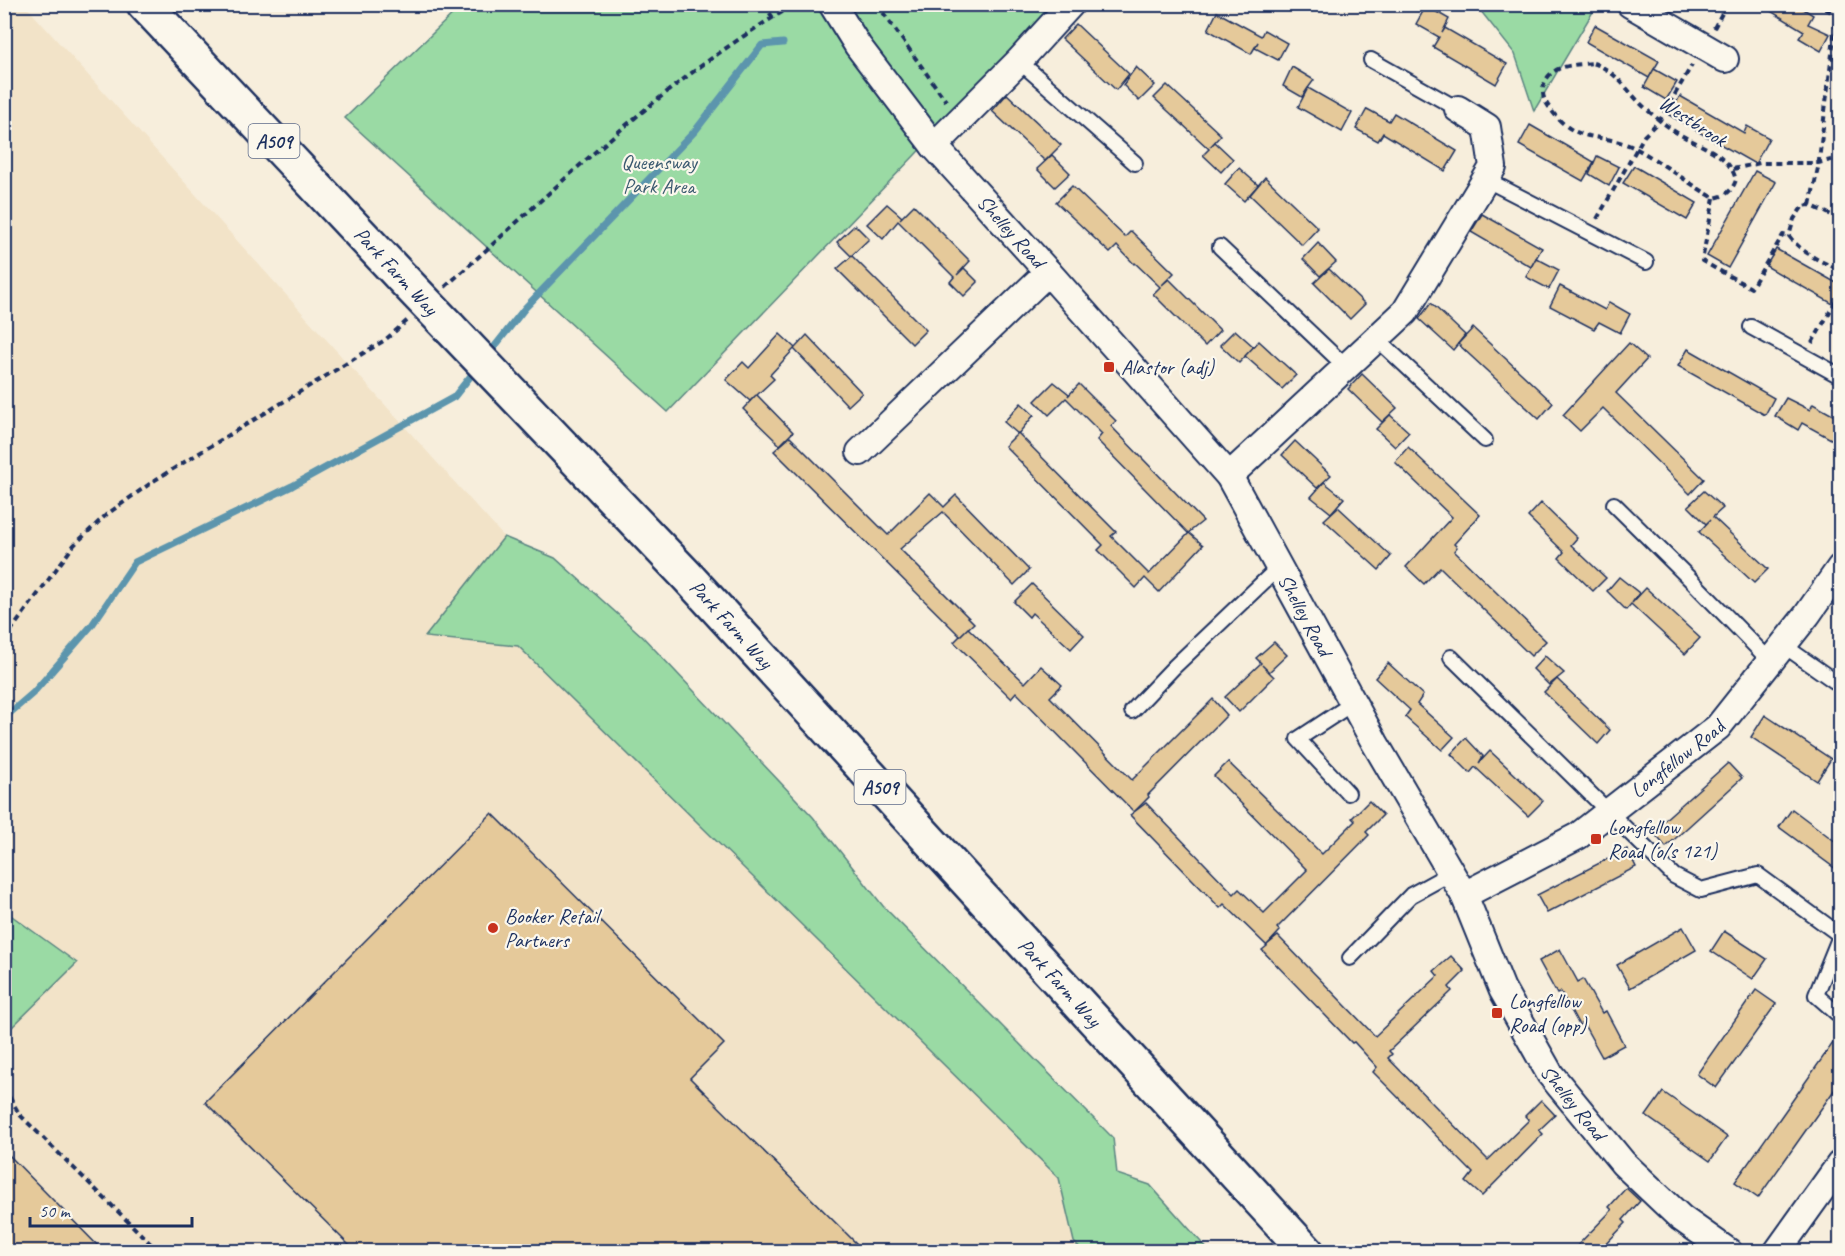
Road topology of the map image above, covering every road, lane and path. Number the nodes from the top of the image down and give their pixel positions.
1 (144, 4) edge
2 (764, 4) edge
3 (796, 4) edge
4 (832, 4) edge
5 (877, 4) edge
6 (1071, 4) edge
7 (1630, 4) edge
8 (1727, 4) edge
9 (1816, 4) edge
10 (1839, 12) edge
11 (773, 18) junction
12 (1714, 53) junction
13 (1371, 60) dead end
14 (1019, 61) junction
15 (1458, 109) joint
16 (1660, 120) junction
17 (960, 122) junction
18 (934, 147) junction
19 (1636, 149) junction
20 (1840, 158) edge
21 (1818, 163) junction
22 (1135, 164) dead end
23 (1733, 170) junction
24 (1485, 179) junction
25 (1714, 198) junction
26 (1810, 205) junction
27 (1840, 219) edge
28 (1589, 233) junction
29 (1789, 236) junction
30 (1220, 247) dead end
31 (1646, 262) dead end
32 (1840, 270) edge
33 (1048, 272) junction
34 (438, 293) dead end
35 (1840, 294) edge
36 (412, 316) dead end
37 (1751, 327) dead end
38 (1376, 338) junction
39 (1805, 357) junction
40 (1346, 366) junction
41 (1840, 376) edge
42 (1485, 440) dead end
43 (860, 453) dead end
44 (1229, 476) junction
45 (1614, 504) dead end
46 (1279, 567) junction
47 (1840, 568) edge
48 (4, 640) edge
49 (1777, 653) junction
50 (1450, 657) dead end
51 (1840, 685) edge
52 (1353, 703) junction
53 (1132, 711) dead end
54 (1348, 793) dead end
55 (1609, 812) junction
56 (1451, 873) junction
57 (1464, 895) junction
58 (1840, 935) edge
59 (1350, 958) dead end
60 (1840, 1016) edge
61 (4, 1088) edge
62 (1840, 1164) edge
63 (159, 1251) edge
64 (1307, 1251) edge
65 (1729, 1251) edge
66 (1777, 1251) edge

1 - 64 highway, Park Farm Way / A509, bridge
2 - 11 path
3 - 11 path
4 - 18 street, Shelley Road
5 - 17 path
6 - 14 street
7 - 12 street
8 - 12 path
9 - 10 path
10 - 21 path
11 - 34 path
12 - 16 path
13 - 15 lane
14 - 17 street
14 - 22 lane
15 - 24 street
16 - 19 path
16 - 19 path, Westbrook
16 - 23 path, Westbrook
17 - 18 street
18 - 33 street, Shelley Road
19 - 25 path, Westbrook
19 - 28 path
20 - 21 path
21 - 23 path
21 - 26 path
23 - 25 path, Westbrook
24 - 28 lane
24 - 38 street
25 - 29 path
26 - 27 path
26 - 29 path
28 - 31 lane
29 - 32 path
30 - 40 lane
33 - 43 street
33 - 44 street, Shelley Road
35 - 39 path
36 - 48 path
37 - 39 lane
38 - 40 street
38 - 42 lane
39 - 41 lane
40 - 44 street
44 - 46 street, Shelley Road
45 - 49 lane
46 - 52 street, Shelley Road
46 - 53 lane
47 - 49 street, Longfellow Road
49 - 51 lane
49 - 55 street, Longfellow Road
50 - 55 lane
52 - 54 lane
52 - 56 street, Shelley Road
55 - 57 street, Longfellow Road
55 - 58 lane
56 - 57 street, Shelley Road
56 - 59 lane
57 - 65 street, Shelley Road
58 - 60 lane
61 - 63 path
62 - 66 street

